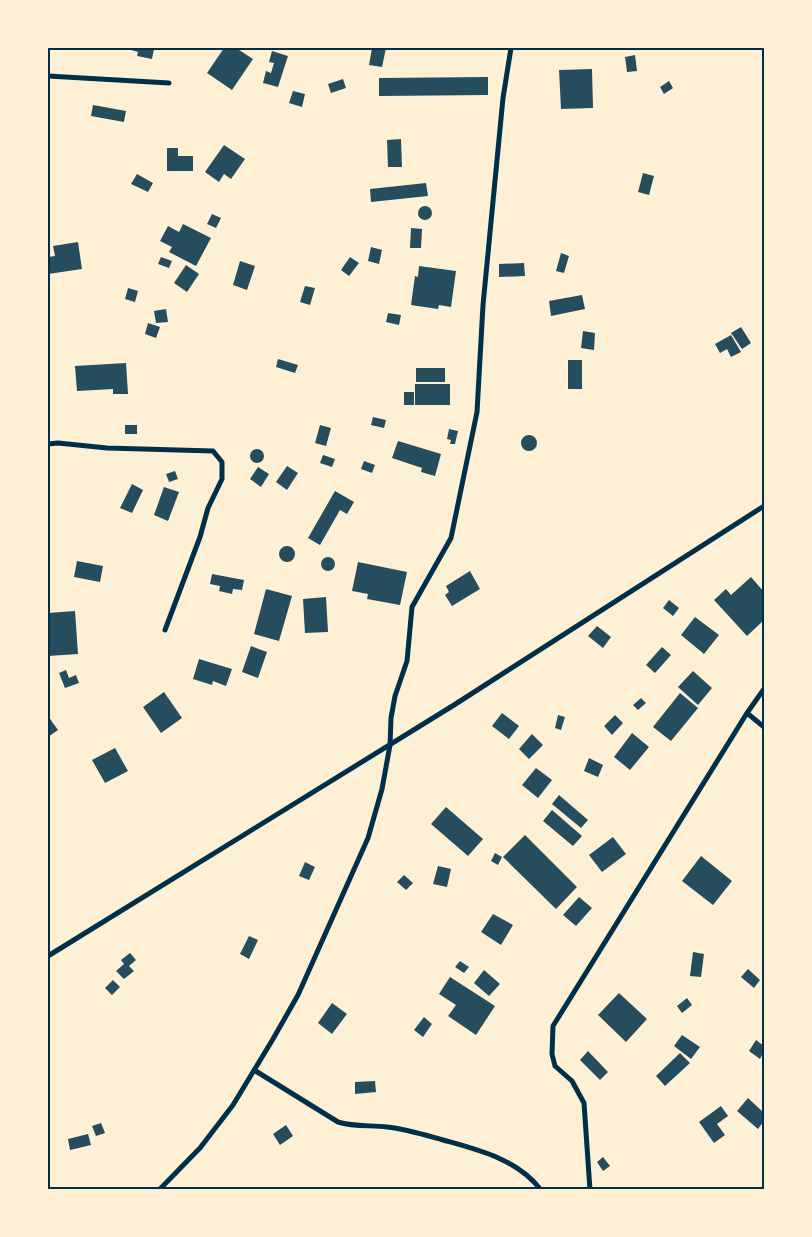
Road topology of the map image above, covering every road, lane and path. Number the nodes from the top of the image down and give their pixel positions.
1 (512, 48) edge
2 (48, 76) edge
3 (169, 82) dead end
4 (48, 444) edge
5 (764, 506) edge
6 (165, 630) dead end
7 (764, 689) edge
8 (747, 713) junction
9 (764, 727) edge
10 (390, 745) junction
11 (48, 956) edge
12 (254, 1070) junction
13 (159, 1190) edge
14 (541, 1190) edge
15 (590, 1190) edge

1 - 10 street
2 - 3 street
4 - 6 street
5 - 10 street
7 - 8 street
8 - 9 street
8 - 15 street
10 - 11 street
10 - 12 street
12 - 13 street
12 - 14 street

